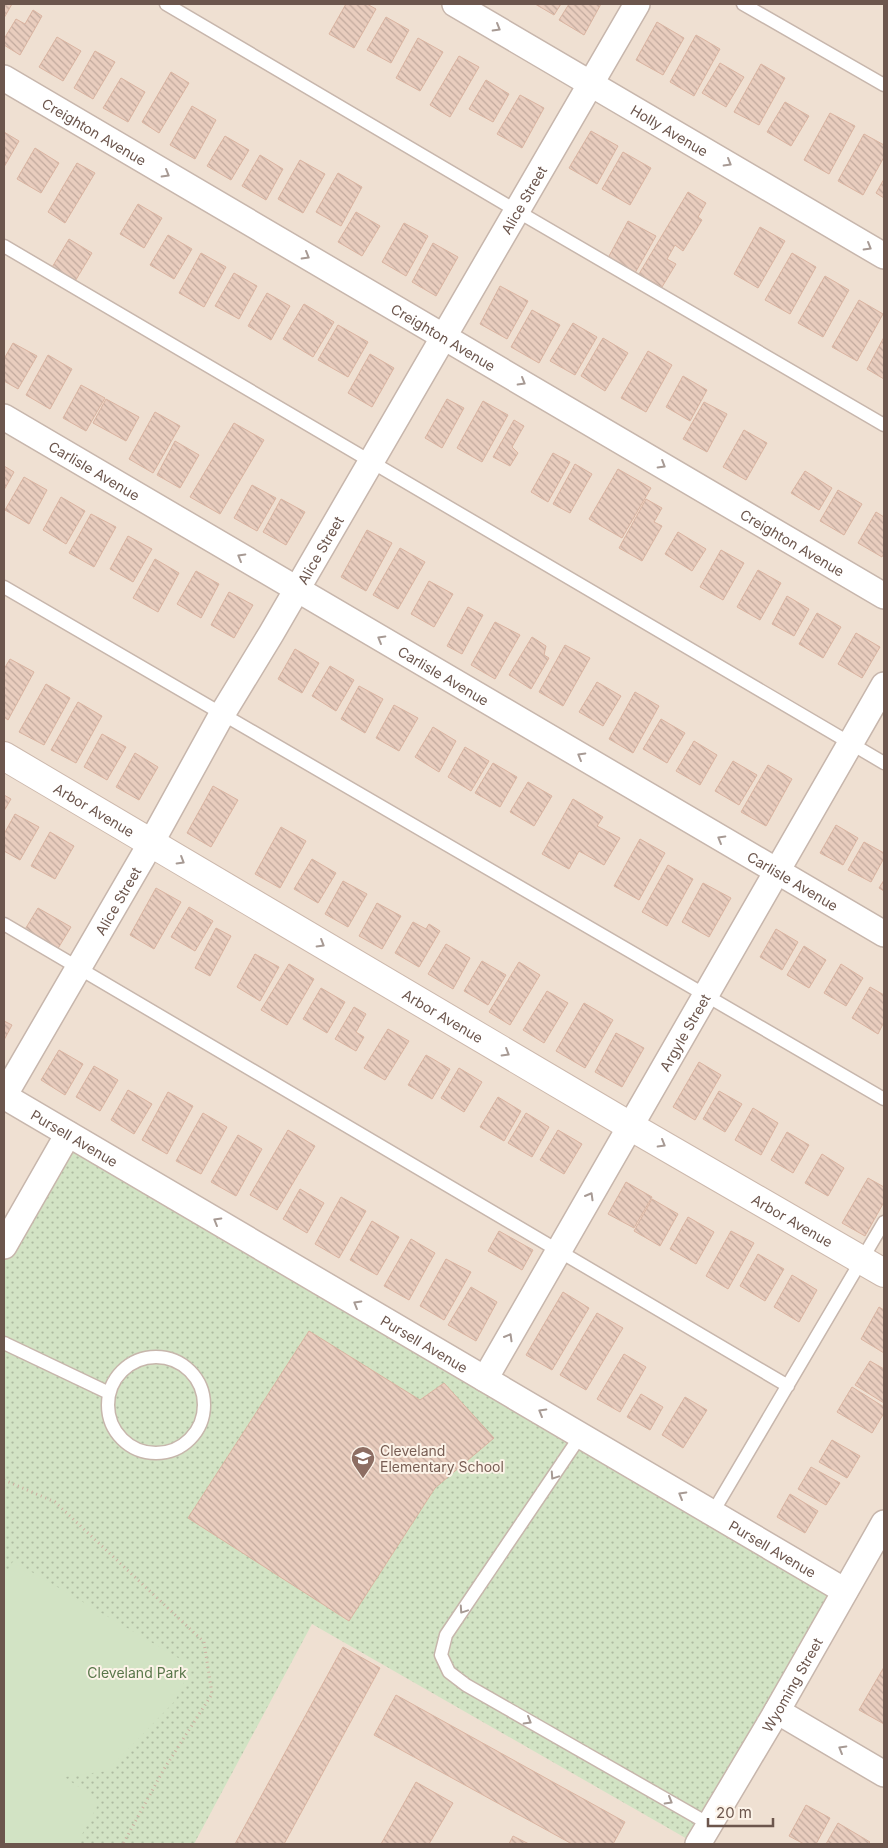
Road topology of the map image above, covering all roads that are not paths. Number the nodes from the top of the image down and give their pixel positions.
1 (166, 4) edge
2 (455, 4) edge
3 (637, 4) edge
4 (743, 4) edge
5 (4, 78) edge
6 (592, 84) junction
7 (884, 85) edge
8 (517, 211) junction
9 (4, 246) edge
10 (884, 256) edge
11 (443, 336) junction
12 (4, 417) edge
13 (884, 425) edge
14 (371, 461) junction
15 (4, 587) edge
16 (297, 590) junction
17 (884, 596) edge
18 (884, 685) edge
19 (222, 716) junction
20 (851, 743) junction
21 (4, 756) edge
22 (884, 763) edge
23 (151, 843) junction
24 (778, 871) junction
25 (4, 924) edge
26 (884, 934) edge
27 (79, 968) junction
28 (707, 994) junction
29 (4, 1096) edge
30 (884, 1099) edge
31 (630, 1126) junction
32 (68, 1134) junction
33 (884, 1222) edge
34 (4, 1246) edge
35 (559, 1251) junction
36 (873, 1267) edge
37 (4, 1343) edge
38 (485, 1379) junction
39 (788, 1386) junction
40 (109, 1393) junction
41 (581, 1435) junction
42 (712, 1512) junction
43 (884, 1523) edge
44 (845, 1590) junction
45 (776, 1711) junction
46 (884, 1774) edge
47 (704, 1834) edge

1 - 8 lane
2 -> 6 street, Holly Avenue
3 - 6 street, Alice Street
4 - 7 lane
5 -> 11 street, Creighton Avenue
6 - 8 street, Alice Street
6 -> 10 street, Holly Avenue
8 - 11 street, Alice Street
8 - 13 lane
9 - 14 lane
11 - 14 street, Alice Street
11 -> 17 street, Creighton Avenue
16 -> 12 street, Carlisle Avenue
14 - 16 street, Alice Street
14 - 20 lane
15 - 19 lane
16 - 19 street, Alice Street
24 -> 16 street, Carlisle Avenue
18 - 20 street, Argyle Street
19 - 23 street, Alice Street
19 - 28 lane
20 - 22 lane
20 - 24 street, Argyle Street
21 - 23 street, Arbor Avenue
23 - 27 street, Alice Street
23 -> 31 street, Arbor Avenue
24 - 26 street, Carlisle Avenue
24 - 28 street, Argyle Street
25 - 27 lane
27 - 29 street, Alice Street
27 - 35 lane
28 - 30 lane
28 - 31 street, Argyle Street
29 - 32 street, Pursell Avenue
35 -> 31 street, Argyle Street
31 -> 36 street, Arbor Avenue
32 - 34 street
38 -> 32 street, Pursell Avenue
33 - 36 lane
38 -> 35 street, Argyle Street
35 - 39 lane
36 - 39 lane
37 - 40 lane
41 -> 38 street, Pursell Avenue
39 - 42 lane
40 - 40 lane
42 -> 41 street, Pursell Avenue
41 -> 47 lane
42 - 44 street, Pursell Avenue
43 - 44 street, Wyoming Street
44 - 45 street, Wyoming Street
46 -> 45 street
45 - 47 street, Wyoming Street

